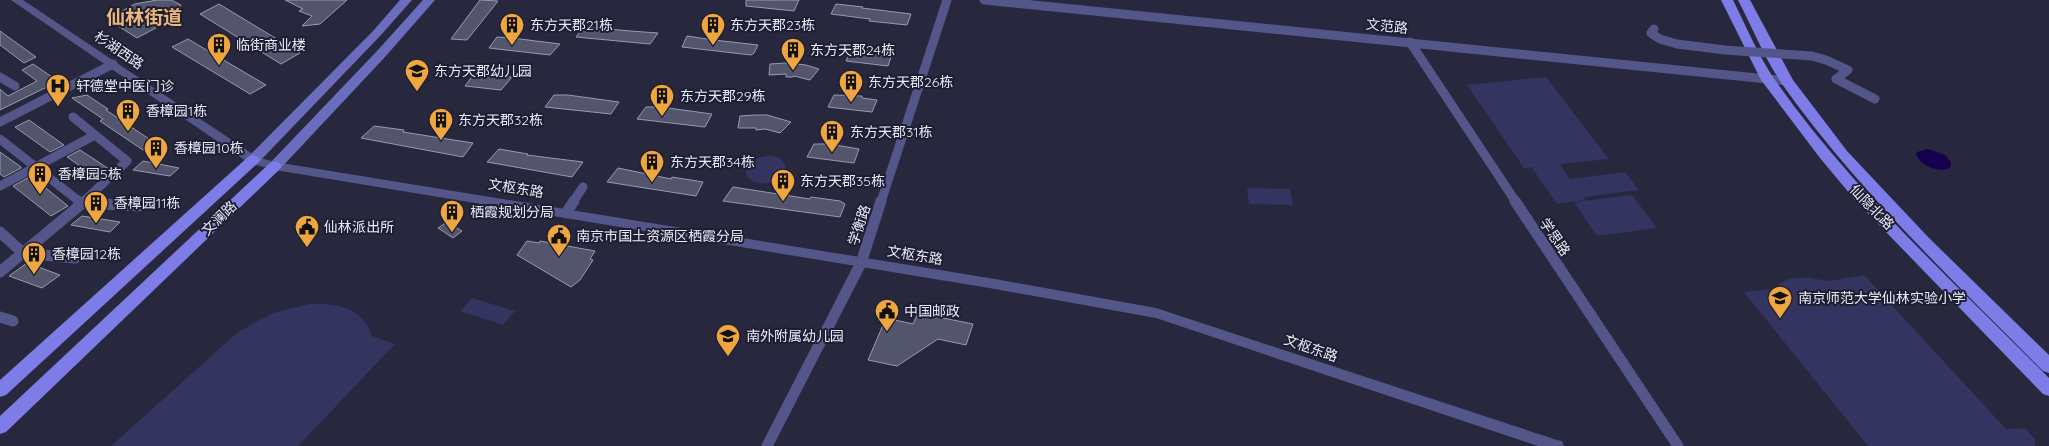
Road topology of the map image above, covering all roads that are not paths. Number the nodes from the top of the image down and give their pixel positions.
1 (16, 0) edge
2 (406, 0) edge
3 (429, 0) edge
4 (947, 0) edge
5 (984, 0) edge
6 (1727, 0) edge
7 (1744, 0) edge
8 (1654, 29) dead end
9 (1410, 42) junction
10 (113, 64) junction
11 (0, 77) edge
12 (1768, 80) junction
13 (1787, 81) junction
14 (15, 86) dead end
15 (1875, 99) dead end
16 (72, 117) dead end
17 (0, 122) edge
18 (96, 135) junction
19 (0, 139) edge
20 (253, 160) junction
21 (34, 166) junction
22 (275, 166) junction
23 (0, 186) edge
24 (583, 187) dead end
25 (82, 203) junction
26 (140, 206) dead end
27 (566, 213) junction
28 (0, 232) edge
29 (23, 253) junction
30 (75, 258) dead end
31 (861, 263) junction
32 (0, 272) edge
33 (0, 317) edge
34 (13, 321) dead end
35 (2049, 366) edge
36 (2049, 389) edge
37 (0, 390) edge
38 (0, 426) edge
39 (767, 446) edge
40 (1557, 446) edge
41 (1678, 446) edge

1 - 10 street, 杉湖西路
2 - 20 main road, 文澜路
3 - 22 main road, 文澜路
4 - 31 street, 学衡路
5 - 9 street, 文范路
6 - 12 main road, 仙隐北路
7 - 13 main road, 仙隐北路
8 - 15 street, bridge
9 - 12 street, 文范路
9 - 41 street, 学思路
10 - 17 street
10 - 20 street, 杉湖西路
11 - 14 street
12 - 13 street, 文范路
12 - 36 main road, 仙隐北路
13 - 35 main road, 仙隐北路
16 - 18 street
18 - 21 street
18 - 25 street
19 - 21 street
20 - 22 street, 文枢东路
20 - 37 main road, 文澜路
21 - 23 street
21 - 25 street
22 - 27 street, 文枢东路
22 - 38 main road, 文澜路
24 - 27 street
25 - 26 street
25 - 29 street
27 - 31 street, 文枢东路
28 - 29 street
29 - 30 street
29 - 32 street
31 - 39 street, 学衡路
31 - 40 street, 文枢东路
33 - 34 street

